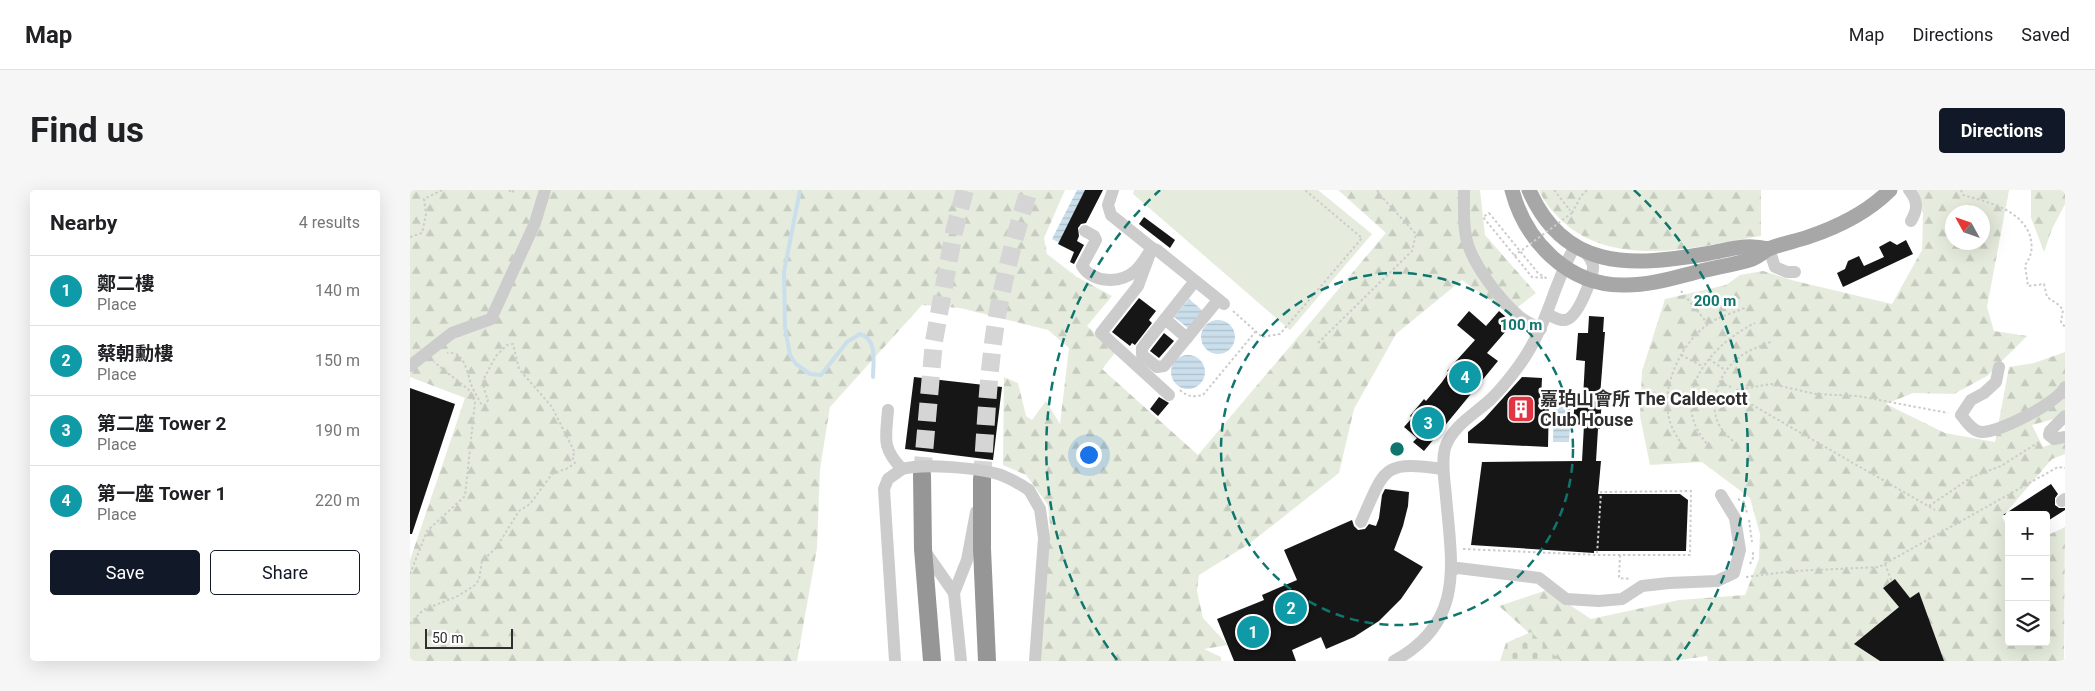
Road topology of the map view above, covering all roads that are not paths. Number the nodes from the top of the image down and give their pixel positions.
1 (545, 190) edge
2 (1113, 190) edge
3 (1464, 190) edge
4 (1512, 190) edge
5 (1529, 190) edge
6 (1890, 190) edge
7 (1909, 190) edge
8 (1911, 222) dead end
9 (1085, 231) dead end
10 (1152, 248) junction
11 (1580, 249) junction
12 (1769, 249) junction
13 (1564, 267) junction
14 (1795, 272) dead end
15 (1589, 280) junction
16 (1195, 281) junction
17 (1546, 314) junction
18 (1165, 319) junction
19 (1540, 329) junction
20 (1187, 338) junction
21 (410, 366) edge
22 (1999, 366) dead end
23 (2065, 387) edge
24 (1174, 392) road end
25 (888, 410) dead end
26 (2065, 416) edge
27 (2065, 437) edge
28 (902, 469) junction
29 (1444, 469) junction
30 (922, 475) tunnel mouth
31 (982, 479) joint
32 (1721, 495) dead end
33 (1361, 522) dead end
34 (923, 549) junction
35 (1452, 570) junction
36 (954, 593) junction
37 (895, 661) edge
38 (932, 661) edge
39 (961, 661) edge
40 (987, 661) edge
41 (1035, 661) edge
42 (1394, 661) edge

1 - 21 street
2 - 10 street
3 - 19 street
4 - 13 main road
5 - 11 main road
6 - 12 main road
7 - 8 street
9 - 10 street
10 - 16 street
10 - 24 street
11 - 12 main road
11 - 13 street
11 - 15 street
12 - 14 street
12 - 15 main road
13 - 15 main road
13 - 17 street
15 - 17 street
16 - 18 street
16 - 20 street
17 - 19 street
18 - 20 street
18 - 20 street
19 - 29 street
22 - 23 street
25 - 28 street
26 - 27 street
28 - 37 street
28 - 41 street, bridge
29 - 33 street
29 - 35 street
30 - 34 highway
31 - 36 street
31 - 40 highway
32 - 35 street
34 - 36 street
34 - 38 highway
35 - 42 street
36 - 39 street

